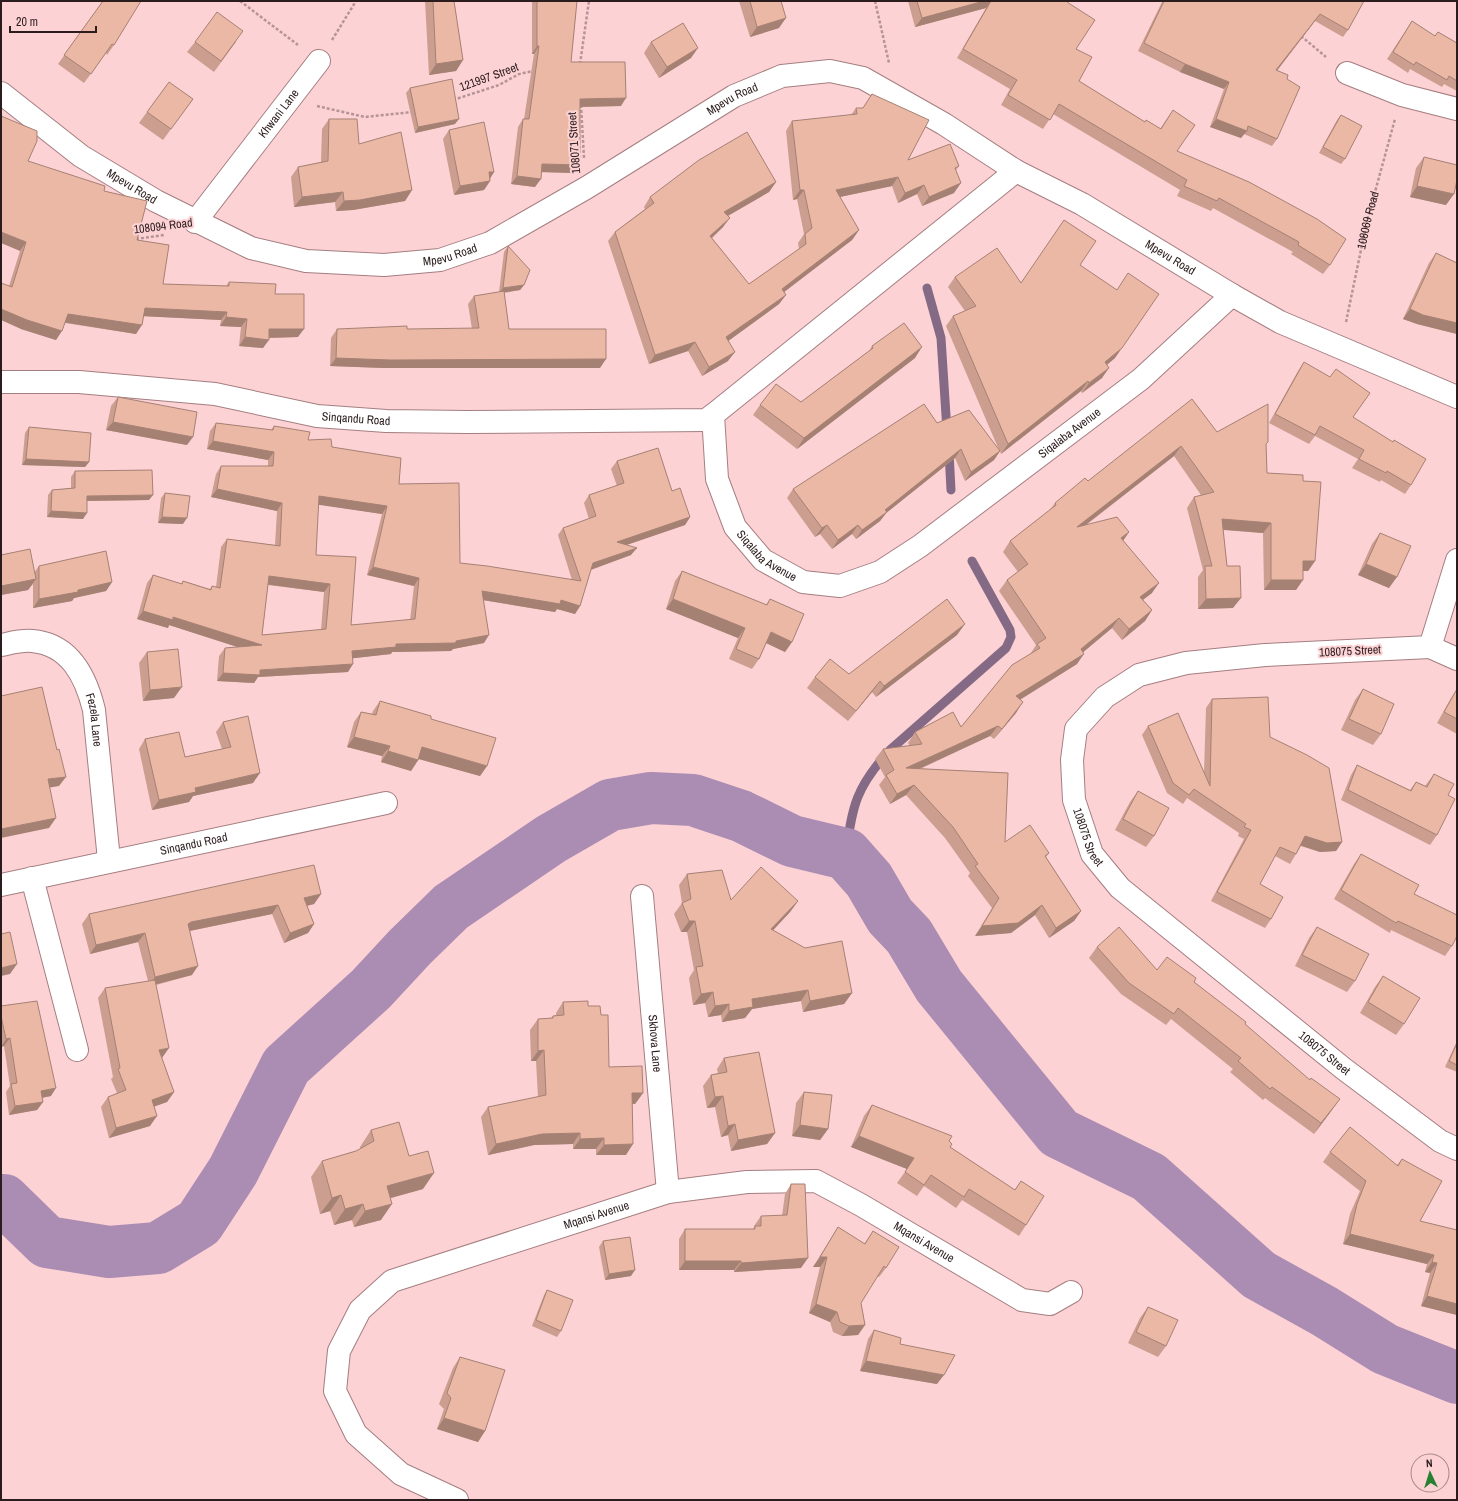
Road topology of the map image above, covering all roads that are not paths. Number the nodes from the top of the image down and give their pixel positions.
1 (319, 61) road end
2 (1347, 73) road end
3 (1, 93) edge
4 (1457, 109) edge
5 (1016, 171) junction
6 (195, 222) junction
7 (1232, 295) junction
8 (1, 382) edge
9 (1457, 397) edge
10 (713, 415) junction
11 (1457, 560) edge
12 (1, 645) edge
13 (1430, 647) junction
14 (1457, 659) edge
15 (386, 803) dead end
16 (109, 860) junction
17 (32, 878) junction
18 (1, 885) edge
19 (642, 896) dead end
20 (77, 1050) dead end
21 (1457, 1149) edge
22 (668, 1192) junction
23 (1071, 1292) dead end
24 (457, 1500) edge

1 - 6 street, Khwani Lane
2 - 4 street
3 - 6 street, Mpevu Road
5 - 6 street, Mpevu Road
5 - 7 street, Mpevu Road
5 - 10 street
7 - 9 street, Mpevu Road
7 - 10 street, Siqalaba Avenue
8 - 10 street, Sinqandu Road
11 - 13 street
12 - 16 street, Fezela Lane
13 - 14 street, 108075 Street
13 - 21 street, 108075 Street
15 - 16 street, Sinqandu Road
16 - 17 street, Sinqandu Road
17 - 18 street, Sinqandu Road
17 - 20 street
19 - 22 street, Skhova Lane
22 - 23 street, Mqansi Avenue
22 - 24 street, Mqansi Avenue

